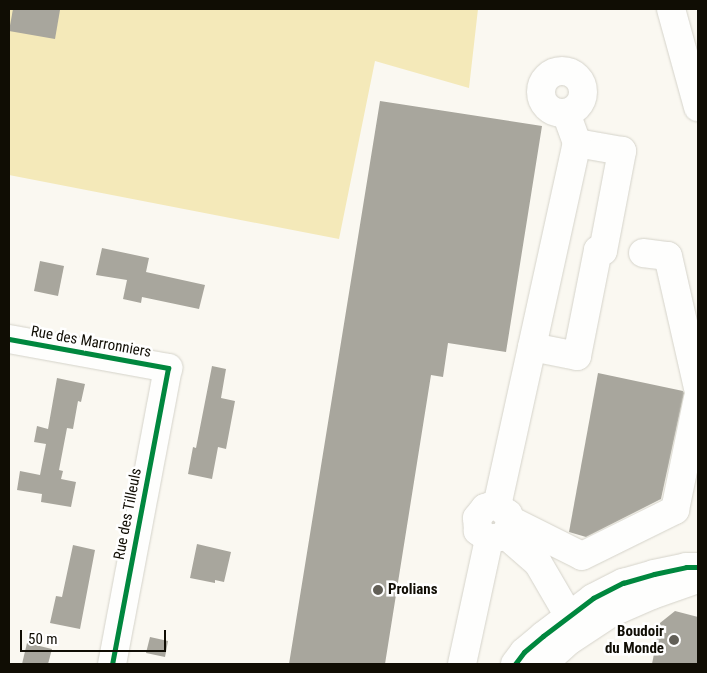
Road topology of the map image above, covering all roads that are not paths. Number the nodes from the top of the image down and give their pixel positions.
1 (671, 9) edge
2 (698, 107) edge
3 (566, 113) dead end
4 (577, 143) junction
5 (643, 254) dead end
6 (9, 339) edge
7 (532, 347) junction
8 (168, 368) joint
9 (698, 388) edge
10 (698, 398) edge
11 (501, 525) junction
12 (698, 568) edge
13 (698, 578) edge
14 (573, 624) junction
15 (112, 664) edge
16 (462, 664) edge
17 (514, 664) edge
18 (543, 664) edge

1 - 2 main road
3 - 4 main road
4 - 7 main road
4 - 7 main road
5 - 9 main road
6 - 8 main road, Rue des Marronniers
7 - 11 main road
8 - 15 main road, Rue des Tilleuls
10 - 11 main road
11 - 14 main road
11 - 16 main road
12 - 14 main road
13 - 14 main road
14 - 17 main road
14 - 18 main road

